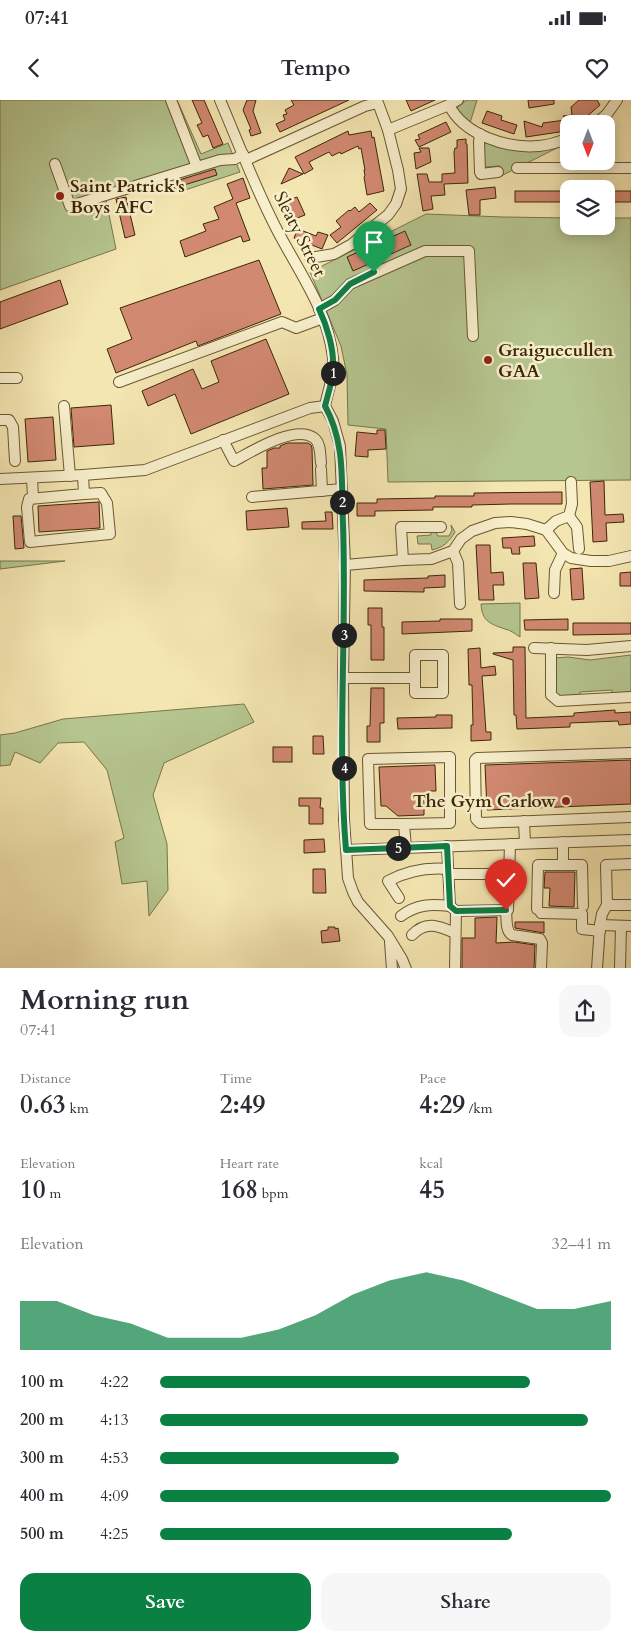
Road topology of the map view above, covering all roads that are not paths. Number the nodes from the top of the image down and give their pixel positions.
1 (171, 100) edge
2 (221, 100) edge
3 (617, 100) edge
4 (378, 101) edge
5 (453, 103) edge
6 (606, 115) edge
7 (388, 130) junction
8 (480, 134) junction
9 (560, 141) edge
10 (244, 157) junction
11 (55, 164) dead end
12 (197, 167) junction
13 (517, 168) dead end
14 (631, 168) edge
15 (498, 172) dead end
16 (310, 258) dead end
17 (321, 314) junction
18 (474, 336) dead end
19 (0, 378) edge
20 (17, 378) dead end
21 (119, 382) dead end
22 (64, 406) dead end
23 (325, 406) junction
24 (0, 420) edge
25 (223, 440) junction
26 (15, 461) dead end
27 (70, 476) junction
28 (83, 476) junction
29 (32, 478) junction
30 (0, 479) edge
31 (571, 482) dead end
32 (342, 489) junction
33 (322, 490) junction
34 (84, 494) junction
35 (252, 497) dead end
36 (33, 498) junction
37 (569, 516) junction
38 (441, 527) dead end
39 (546, 530) junction
40 (578, 549) dead end
41 (453, 551) junction
42 (563, 553) junction
43 (631, 556) edge
44 (403, 560) junction
45 (345, 565) junction
46 (554, 593) dead end
47 (460, 604) dead end
48 (631, 646) edge
49 (534, 648) dead end
50 (550, 648) junction
51 (343, 678) junction
52 (415, 678) junction
53 (631, 698) edge
54 (631, 753) edge
55 (631, 817) edge
56 (524, 821) junction
57 (404, 824) junction
58 (631, 840) edge
59 (563, 842) junction
60 (510, 844) junction
61 (525, 844) junction
62 (447, 846) junction
63 (406, 848) junction
64 (346, 850) junction
65 (631, 864) edge
66 (563, 865) junction
67 (448, 872) junction
68 (509, 878) junction
69 (399, 898) dead end
70 (607, 905) junction
71 (631, 905) edge
72 (582, 906) dead end
73 (453, 908) junction
74 (506, 910) junction
75 (401, 916) dead end
76 (626, 926) edge
77 (600, 928) junction
78 (455, 933) junction
79 (412, 935) dead end
80 (390, 940) junction
81 (392, 968) edge
82 (406, 968) edge
83 (455, 968) edge
84 (541, 968) edge
85 (598, 968) edge
86 (620, 968) edge

1 - 12 street
2 - 10 street, Sleaty Street
3 - 6 street
4 - 7 street
4 - 10 street
5 - 7 street
5 - 8 street
7 - 16 street
8 - 9 street
8 - 15 street
10 - 12 street
10 - 17 street, Sleaty Street
11 - 12 street
13 - 14 street
17 - 18 street
17 - 21 street
17 - 23 street, Sleaty Street
19 - 20 street
22 - 27 street
23 - 25 street
23 - 32 street
24 - 26 street
25 - 28 street
25 - 33 street
27 - 28 street
27 - 29 street
28 - 34 street
29 - 30 street
29 - 36 street
31 - 37 street
32 - 33 street
32 - 45 street
33 - 35 street
34 - 36 street
34 - 36 street
37 - 39 street
37 - 40 street
38 - 44 street
39 - 41 street
39 - 42 street
41 - 44 street
41 - 47 street
42 - 43 street
42 - 46 street
44 - 45 street
45 - 51 street
48 - 50 street
49 - 50 street
50 - 53 street
51 - 52 street
51 - 64 street
52 - 52 street
54 - 56 street
55 - 56 street
56 - 61 street
57 - 57 street
57 - 63 street
58 - 59 street
59 - 61 street
59 - 66 street
60 - 61 street
60 - 62 street
60 - 68 street
62 - 63 street
62 - 67 street
63 - 64 street
64 - 80 street
65 - 70 street
66 - 72 street
66 - 77 street
67 - 68 street
67 - 69 street
67 - 73 street
68 - 74 street
70 - 71 street
70 - 77 street
73 - 74 street
73 - 75 street
73 - 78 street
74 - 84 street
76 - 77 street
76 - 86 street
77 - 85 street
78 - 79 street
78 - 83 street
80 - 81 street
80 - 82 street

